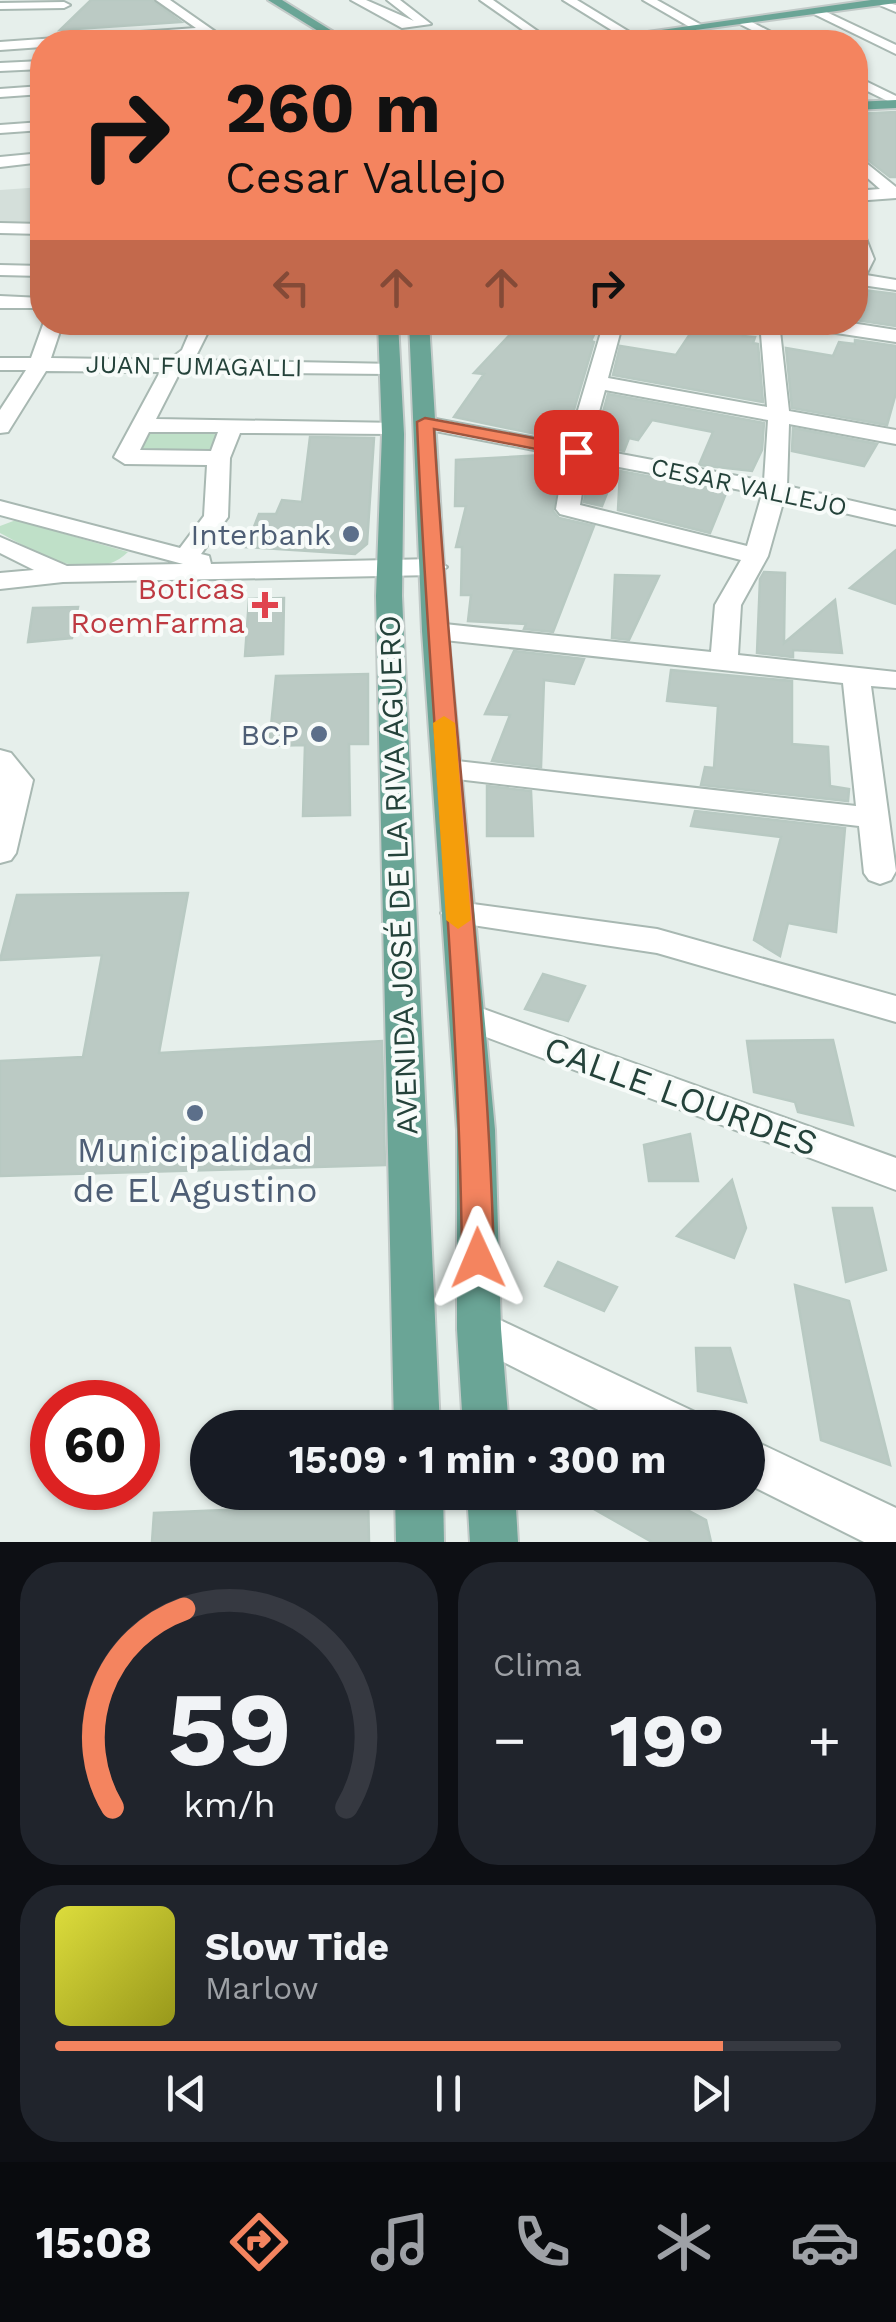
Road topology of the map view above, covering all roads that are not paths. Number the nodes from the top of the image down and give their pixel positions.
1 (162, 0) edge
2 (256, 0) edge
3 (274, 0) edge
4 (358, 0) edge
5 (393, 0) edge
6 (486, 0) edge
7 (569, 0) edge
8 (649, 0) edge
9 (800, 0) edge
10 (891, 1) edge
11 (68, 3) edge
12 (0, 6) edge
13 (405, 9) junction
14 (896, 9) edge
15 (379, 11) junction
16 (818, 11) junction
17 (742, 15) junction
18 (54, 17) dead end
19 (698, 27) junction
20 (207, 30) edge
21 (302, 30) edge
22 (324, 30) edge
23 (529, 30) edge
24 (620, 30) edge
25 (678, 30) edge
26 (765, 30) edge
27 (856, 30) edge
28 (0, 31) edge
29 (30, 36) edge
30 (868, 36) edge
31 (30, 41) edge
32 (0, 46) edge
33 (896, 50) edge
34 (30, 66) edge
35 (0, 68) edge
36 (868, 88) edge
37 (30, 91) edge
38 (0, 93) edge
39 (896, 103) edge
40 (868, 105) edge
41 (30, 127) edge
42 (0, 129) edge
43 (30, 159) edge
44 (0, 162) edge
45 (868, 170) edge
46 (895, 193) edge
47 (868, 195) edge
48 (0, 228) edge
49 (30, 229) edge
50 (0, 270) edge
51 (30, 271) edge
52 (868, 281) edge
53 (896, 284) edge
54 (0, 302) edge
55 (30, 303) edge
56 (868, 332) edge
57 (49, 335) edge
58 (199, 335) edge
59 (388, 335) edge
60 (420, 335) edge
61 (610, 335) edge
62 (770, 335) edge
63 (896, 336) edge
64 (0, 364) edge
65 (39, 364) junction
66 (173, 366) junction
67 (389, 368) junction
68 (597, 382) junction
69 (779, 418) junction
70 (425, 422) junction
71 (141, 425) junction
72 (0, 427) edge
73 (231, 427) junction
74 (392, 428) junction
75 (896, 438) edge
76 (576, 452) junction
77 (219, 458) junction
78 (775, 490) junction
79 (7, 514) edge
80 (896, 518) edge
81 (0, 544) edge
82 (756, 556) junction
83 (186, 557) junction
84 (389, 567) junction
85 (434, 567) junction
86 (232, 570) junction
87 (63, 574) junction
88 (0, 581) edge
89 (436, 630) junction
90 (724, 663) junction
91 (856, 676) junction
92 (896, 680) edge
93 (0, 759) edge
94 (865, 764) junction
95 (448, 769) junction
96 (896, 774) edge
97 (872, 818) junction
98 (2, 844) edge
99 (880, 873) dead end
100 (458, 913) junction
101 (896, 1009) edge
102 (467, 1016) junction
103 (896, 1174) edge
104 (480, 1328) junction
105 (416, 1410) edge
106 (485, 1410) edge
107 (645, 1410) edge
108 (765, 1468) edge
109 (419, 1510) edge
110 (492, 1510) edge
111 (896, 1533) edge
112 (420, 1542) edge
113 (494, 1542) edge

1 - 20 street
2 - 21 main road
3 - 22 main road
4 - 15 street
5 - 13 street
6 - 23 street
7 - 24 street
8 - 19 street
9 - 16 street
10 - 14 street
10 - 16 main road
11 - 12 street
11 - 18 street
13 - 15 street
13 - 15 street
16 - 17 main road
16 - 27 street
17 - 19 main road
17 - 26 street
19 - 25 main road
28 - 29 street
30 - 33 street
31 - 32 street
34 - 35 street
36 - 39 street
37 - 38 street
39 - 40 main road
41 - 42 street
43 - 44 street
45 - 46 street
46 - 47 street
48 - 49 street
50 - 51 street
52 - 53 street
54 - 55 street
56 - 63 street
57 - 65 street
58 - 66 street
59 - 67 main road, AVENIDA JOSÉ DE LA RIVA AGUERO
60 - 70 main road, AVENIDA JOSÉ DE LA RIVA AGUERO
61 - 68 street
62 - 69 street
64 - 65 street, JUAN FUMAGALLI
65 - 66 street, JUAN FUMAGALLI
65 - 72 street
66 - 67 street, JUAN FUMAGALLI
66 - 71 street
67 - 74 main road, AVENIDA JOSÉ DE LA RIVA AGUERO
68 - 69 street
68 - 76 street
69 - 75 street
69 - 78 street
70 - 76 street, CESAR VALLEJO
70 - 85 main road, AVENIDA JOSÉ DE LA RIVA AGUERO
71 - 73 street
71 - 77 street
73 - 74 street
73 - 77 street
74 - 84 main road, AVENIDA JOSÉ DE LA RIVA AGUERO
76 - 78 street, CESAR VALLEJO
76 - 82 street
77 - 83 street
78 - 80 street, CESAR VALLEJO
78 - 82 street
79 - 83 street
81 - 87 street
82 - 90 street
83 - 86 street
84 - 85 street
84 - 86 street
84 - 105 main road, AVENIDA JOSÉ DE LA RIVA AGUERO
85 - 89 main road, AVENIDA JOSÉ DE LA RIVA AGUERO
86 - 87 street
87 - 88 street
89 - 90 street
89 - 95 main road, AVENIDA JOSÉ DE LA RIVA AGUERO
90 - 91 street
91 - 92 street
91 - 94 street
93 - 98 street
94 - 96 street
94 - 97 street
95 - 97 street
95 - 100 main road, AVENIDA JOSÉ DE LA RIVA AGUERO
97 - 99 street
100 - 101 street
100 - 102 main road, AVENIDA JOSÉ DE LA RIVA AGUERO
102 - 103 street, CALLE LOURDES
102 - 104 main road, AVENIDA JOSÉ DE LA RIVA AGUERO
104 - 106 main road, AVENIDA JOSÉ DE LA RIVA AGUERO
104 - 107 street
108 - 111 street
109 - 112 main road
110 - 113 main road

